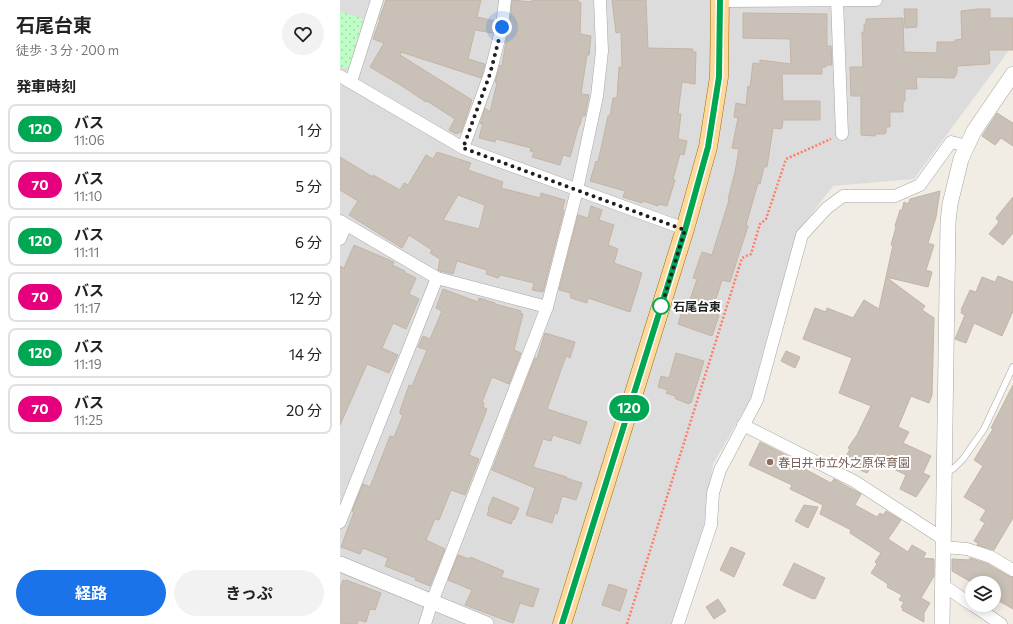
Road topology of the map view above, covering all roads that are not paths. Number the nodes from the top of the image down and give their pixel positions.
1 (377, 0) edge
2 (505, 0) edge
3 (600, 0) edge
4 (838, 0) edge
5 (876, 0) edge
6 (720, 1) edge
7 (1013, 74) edge
8 (340, 76) edge
9 (351, 82) junction
10 (842, 134) road end
11 (967, 146) junction
12 (463, 148) junction
13 (577, 190) junction
14 (343, 223) edge
15 (685, 230) junction
16 (340, 239) edge
17 (437, 278) junction
18 (547, 307) junction
19 (1013, 367) edge
20 (743, 425) junction
21 (944, 474) junction
22 (340, 522) edge
23 (944, 543) junction
24 (340, 564) edge
25 (1013, 570) edge
26 (943, 585) junction
27 (965, 600) edge
28 (432, 602) junction
29 (983, 612) edge
30 (425, 624) edge
31 (486, 624) edge
32 (562, 624) edge
33 (678, 624) edge
34 (942, 624) edge
35 (1001, 624) edge

1 - 9 street
2 - 12 street
3 - 13 street
4 - 5 street
4 - 6 street
4 - 10 street
6 - 15 main road
7 - 11 street
8 - 9 street
9 - 12 street
11 - 20 street
11 - 21 street
12 - 13 street
13 - 15 street
13 - 18 street
14 - 16 street
14 - 17 street
15 - 32 main road
17 - 18 street
17 - 22 street
18 - 28 street
19 - 21 lane
20 - 23 street
20 - 33 street
21 - 23 street
23 - 25 street
23 - 26 street
24 - 28 street
26 - 27 street
26 - 34 street
28 - 30 street
28 - 31 street
29 - 35 street

